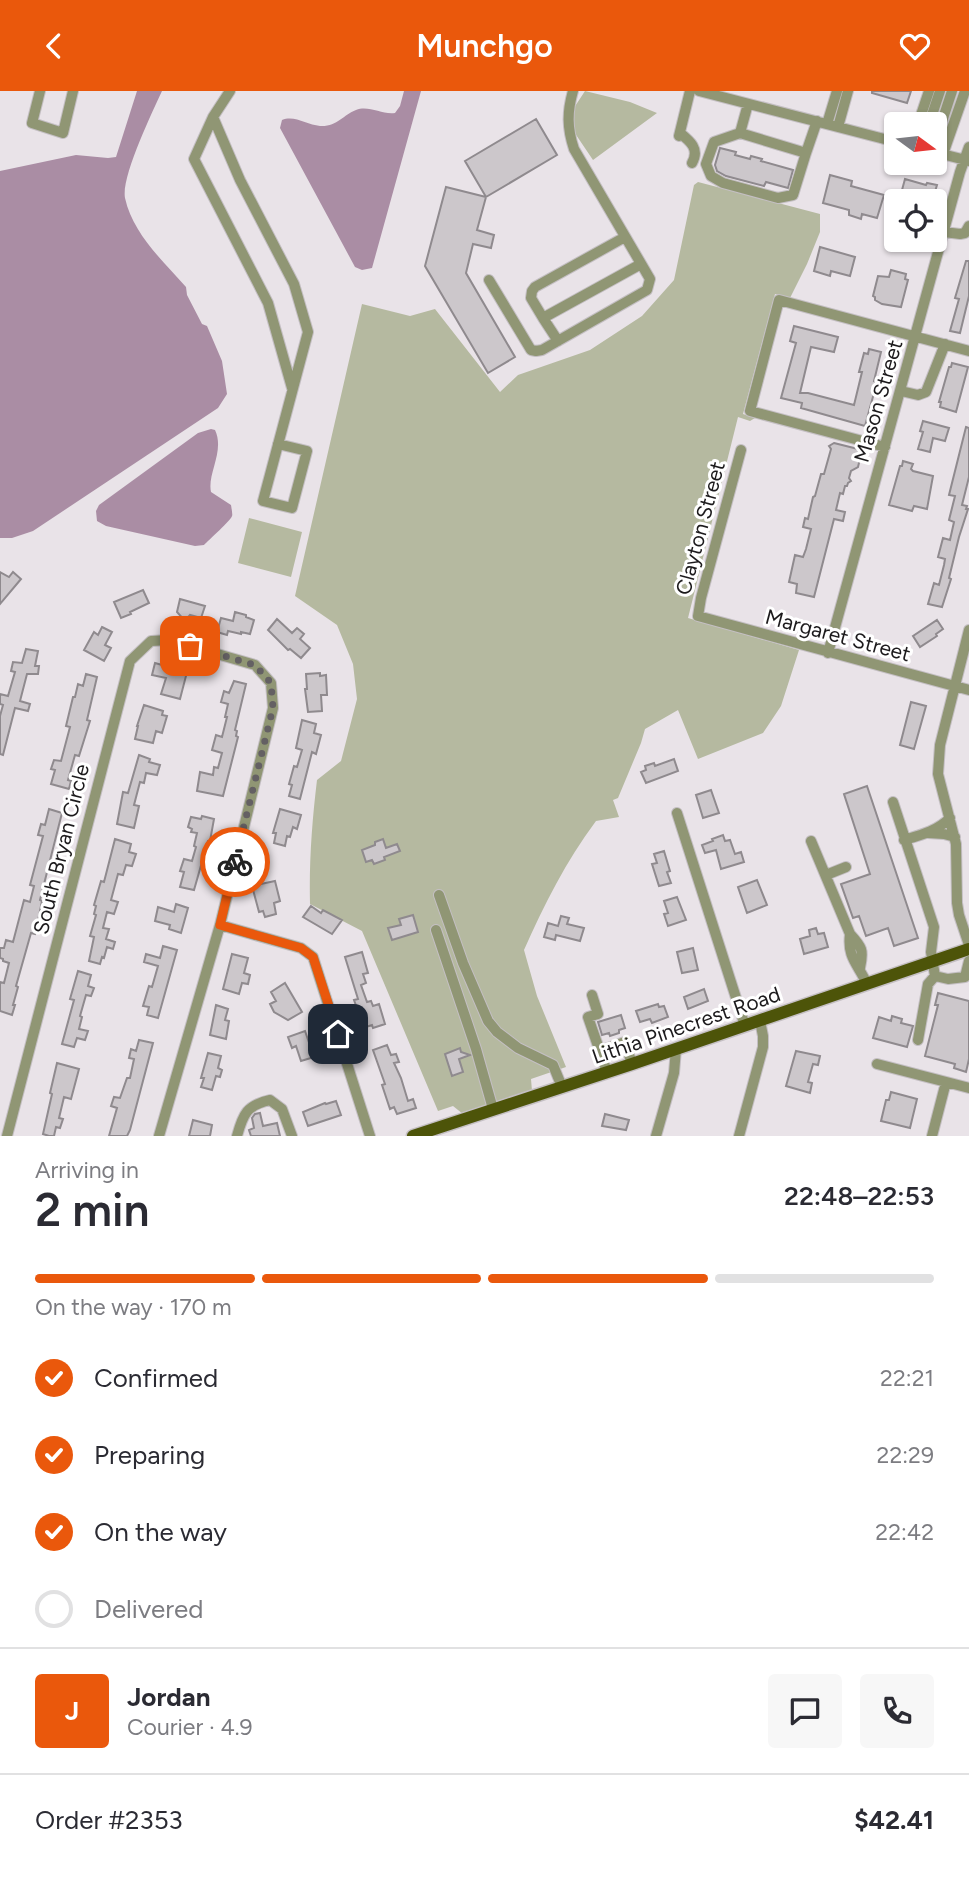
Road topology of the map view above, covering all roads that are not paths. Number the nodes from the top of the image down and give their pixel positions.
1 (40, 91) edge
2 (73, 91) edge
3 (230, 91) edge
4 (573, 91) edge
5 (690, 91) edge
6 (699, 91) edge
7 (837, 91) edge
8 (848, 91) edge
9 (929, 91) edge
10 (940, 91) edge
11 (953, 91) edge
12 (965, 91) edge
13 (748, 104) junction
14 (922, 112) edge
15 (933, 112) edge
16 (946, 112) edge
17 (213, 117) junction
18 (822, 123) junction
19 (838, 127) junction
20 (740, 133) junction
21 (947, 134) edge
22 (884, 139) edge
23 (969, 147) edge
24 (806, 153) junction
25 (947, 155) edge
26 (967, 161) edge
27 (692, 163) dead end
28 (947, 221) edge
29 (969, 226) edge
30 (947, 232) edge
31 (625, 237) junction
32 (939, 252) edge
33 (640, 264) junction
34 (489, 280) dead end
35 (543, 318) junction
36 (916, 337) junction
37 (558, 341) junction
38 (945, 344) junction
39 (969, 351) edge
40 (292, 389) junction
41 (901, 391) junction
42 (278, 443) junction
43 (885, 447) junction
44 (741, 450) dead end
45 (698, 616) joint
46 (969, 630) edge
47 (828, 653) junction
48 (954, 687) junction
49 (969, 690) edge
50 (893, 802) dead end
51 (677, 813) dead end
52 (950, 818) junction
53 (928, 833) junction
54 (955, 837) junction
55 (904, 840) junction
56 (811, 841) dead end
57 (846, 867) dead end
58 (969, 869) edge
59 (956, 873) junction
60 (826, 875) junction
61 (439, 895) dead end
62 (969, 904) edge
63 (957, 907) junction
64 (220, 925) junction
65 (436, 930) dead end
66 (969, 947) edge
67 (933, 961) junction
68 (969, 961) edge
69 (935, 976) junction
70 (867, 984) junction
71 (592, 995) dead end
72 (760, 1021) junction
73 (745, 1026) junction
74 (918, 1040) dead end
75 (677, 1049) junction
76 (600, 1051) junction
77 (632, 1064) junction
78 (877, 1064) dead end
79 (607, 1072) junction
80 (946, 1082) junction
81 (562, 1087) junction
82 (969, 1088) edge
83 (493, 1109) junction
84 (7, 1136) edge
85 (159, 1136) edge
86 (237, 1136) edge
87 (291, 1136) edge
88 (370, 1136) edge
89 (413, 1136) edge
90 (656, 1136) edge
91 (738, 1136) edge
92 (932, 1136) edge

1 - 2 street
3 - 17 street
4 - 31 street
5 - 27 street
6 - 13 street
7 - 18 street
8 - 19 street
9 - 14 street
10 - 15 street
11 - 16 street
12 - 21 street
13 - 18 street
13 - 20 street
17 - 40 street
17 - 40 street
18 - 19 street
18 - 24 street
19 - 22 street
20 - 24 street
20 - 24 street
23 - 26 street, Mason Street
25 - 26 street
26 - 28 street, Mason Street
29 - 30 street
31 - 33 street
31 - 35 street
32 - 36 street, Mason Street
33 - 35 street
33 - 37 street
34 - 37 street
35 - 37 street
36 - 38 street
36 - 41 street, Mason Street
36 - 43 street
38 - 39 street
38 - 41 street
40 - 42 street
41 - 43 street, Mason Street
42 - 42 street
43 - 47 street, Mason Street
44 - 45 street, Clayton Street
45 - 47 street, Margaret Street
46 - 48 street
47 - 48 street, Margaret Street
48 - 49 street, Margaret Street
48 - 52 street
50 - 55 street
51 - 73 street
52 - 53 street
52 - 54 street
53 - 54 street
53 - 55 street
54 - 59 street
55 - 67 street
56 - 60 street
57 - 60 street
58 - 59 street
59 - 63 street
60 - 70 street
61 - 81 street
62 - 63 street
63 - 66 street
64 - 84 street, South Bryan Circle
64 - 85 street
64 - 88 street
65 - 83 street
66 - 67 main road, Lithia Pinecrest Road
67 - 69 street
67 - 70 main road, Lithia Pinecrest Road
68 - 69 street
69 - 74 street
70 - 72 main road, Lithia Pinecrest Road
71 - 76 street
72 - 73 main road, Lithia Pinecrest Road
72 - 91 street
73 - 75 main road, Lithia Pinecrest Road
75 - 77 main road, Lithia Pinecrest Road
75 - 90 street
76 - 77 street
76 - 79 street
77 - 79 main road, Lithia Pinecrest Road
78 - 80 street
79 - 81 main road, Lithia Pinecrest Road
80 - 82 street
80 - 92 street
81 - 83 main road, Lithia Pinecrest Road
83 - 89 main road, Lithia Pinecrest Road
86 - 87 street

